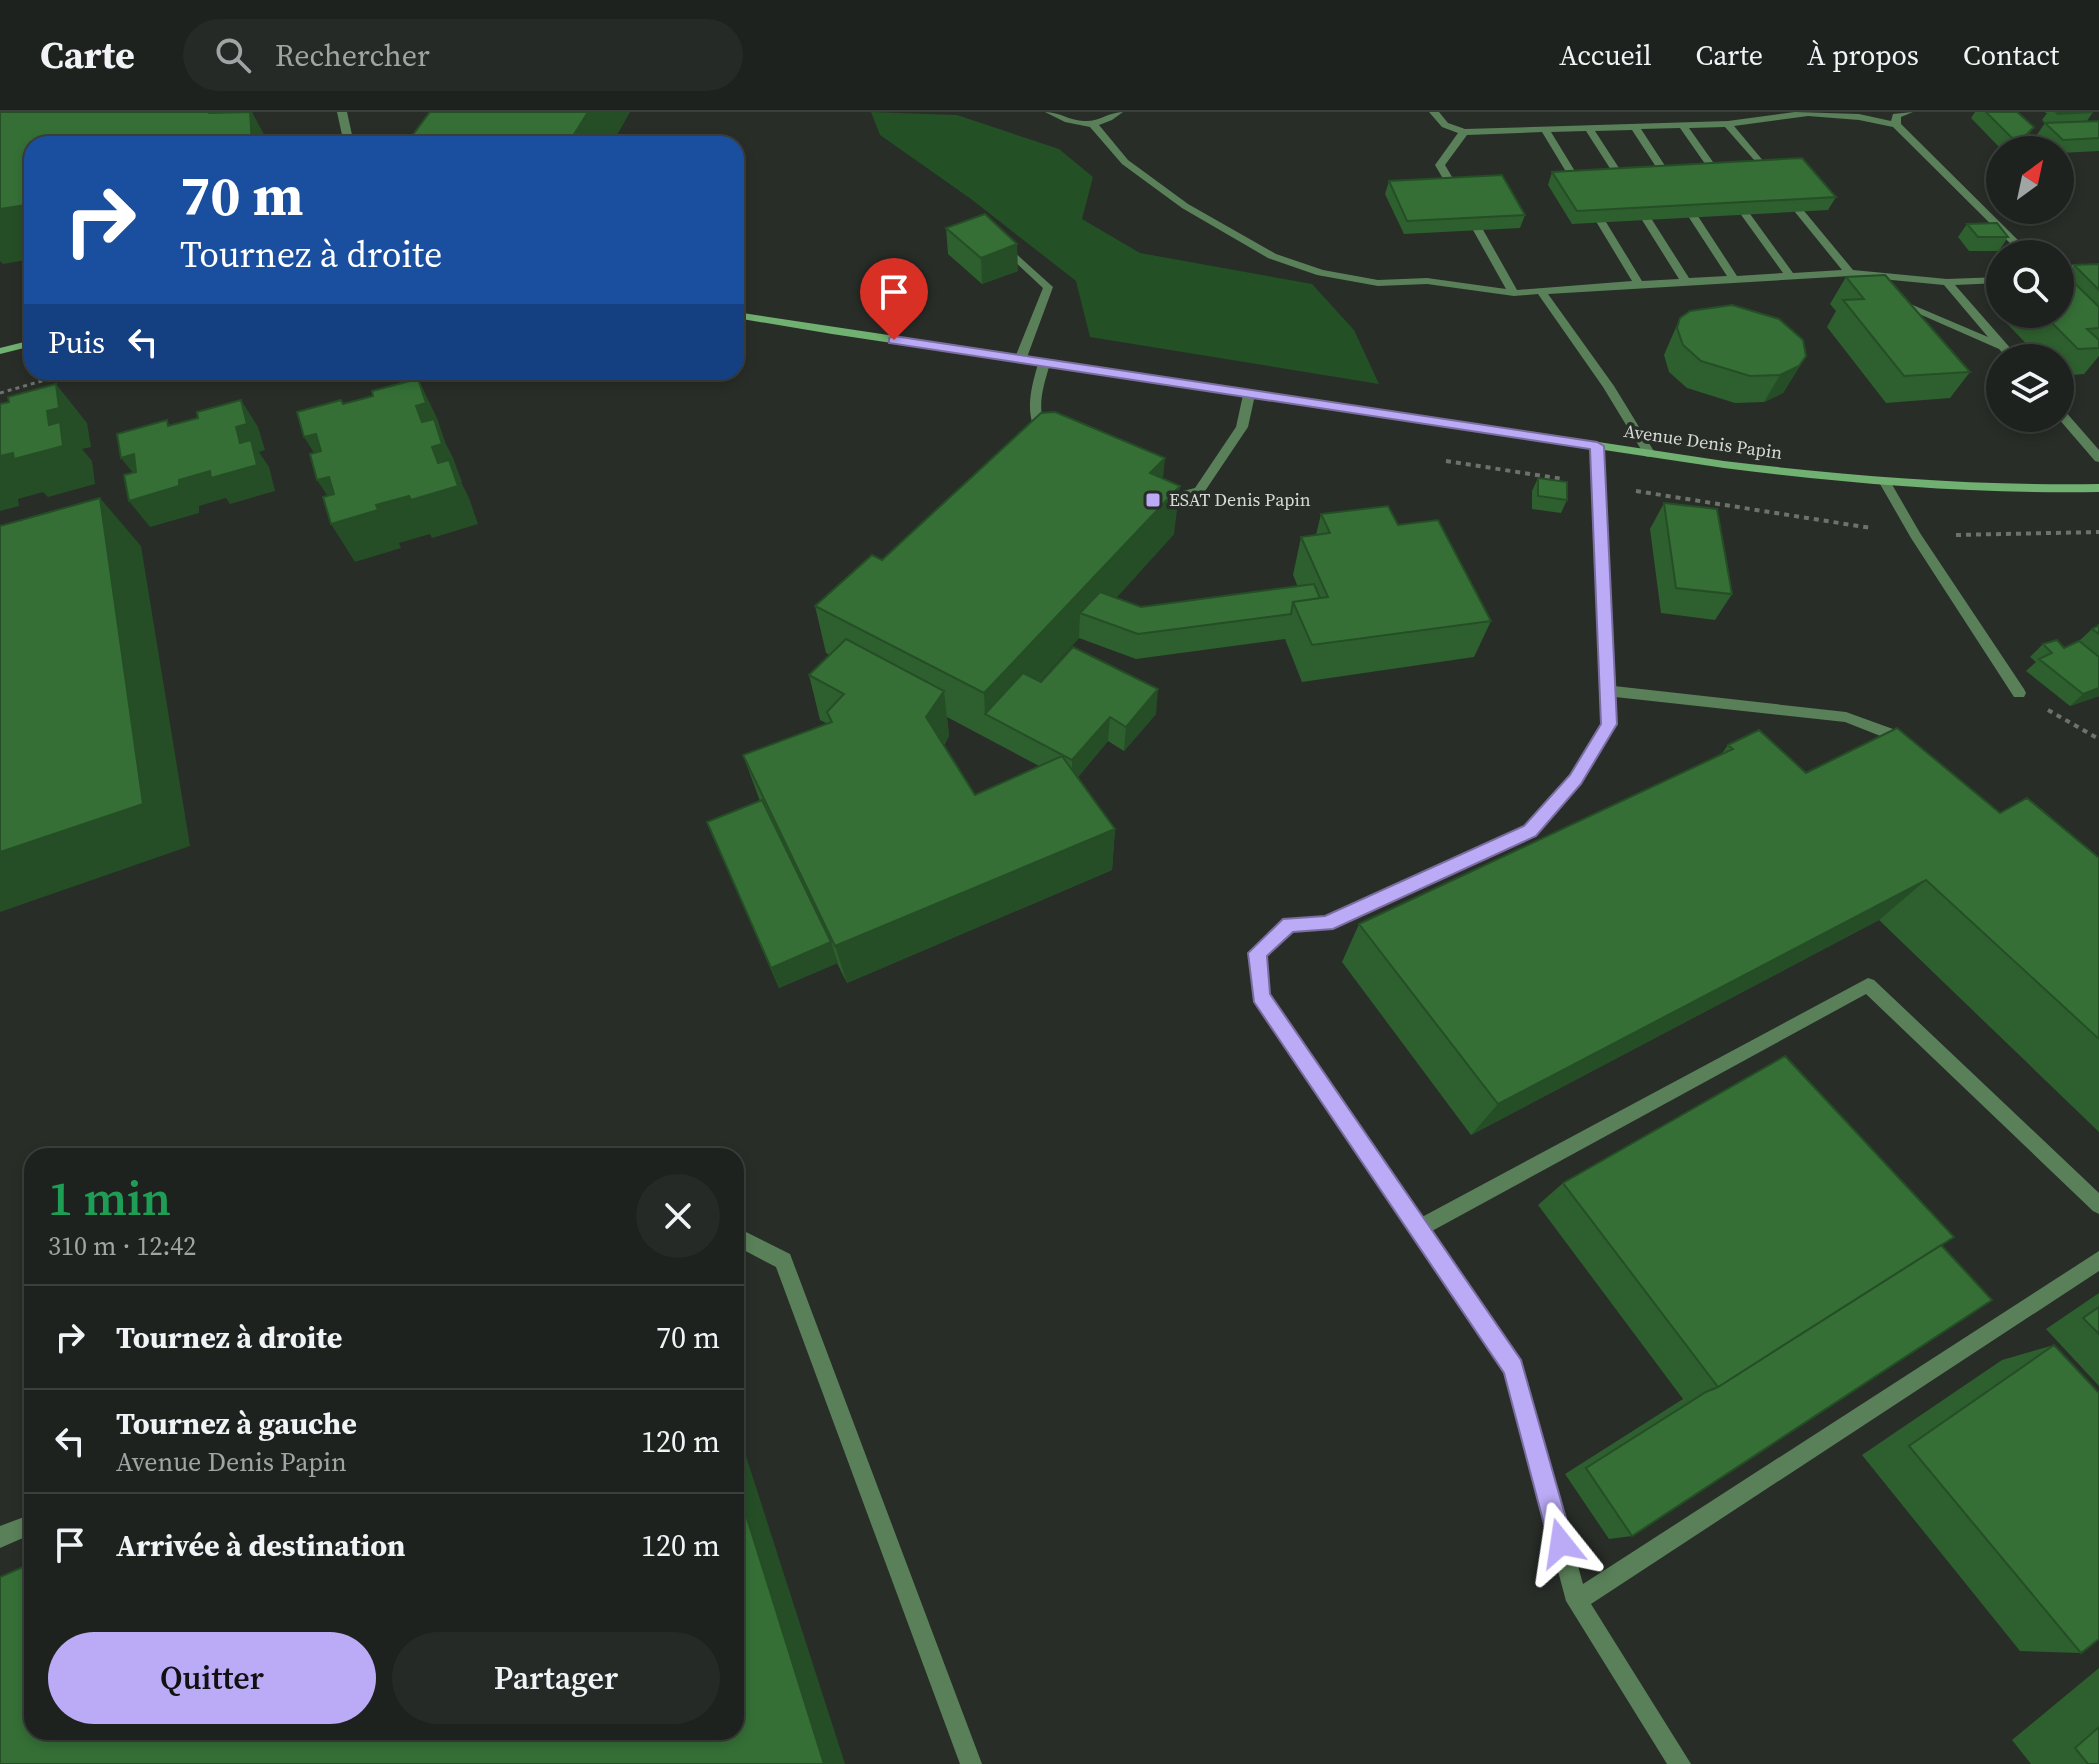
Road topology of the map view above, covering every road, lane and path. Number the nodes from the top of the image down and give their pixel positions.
1 (342, 112) edge
2 (1050, 112) edge
3 (1118, 112) edge
4 (1434, 112) edge
5 (1908, 112) edge
6 (1092, 123) junction
7 (1728, 124) junction
8 (1682, 125) junction
9 (1896, 125) junction
10 (1635, 127) junction
11 (1589, 129) junction
12 (1545, 130) junction
13 (1464, 132) junction
14 (347, 136) edge
15 (996, 238) edge
16 (2013, 240) edge
17 (2074, 269) edge
18 (1850, 273) junction
19 (1829, 274) junction
20 (1789, 275) junction
21 (2099, 275) edge
22 (1733, 278) junction
23 (1685, 280) junction
24 (1986, 281) edge
25 (1947, 282) junction
26 (1639, 284) junction
27 (1862, 287) edge
28 (1541, 291) junction
29 (1514, 293) junction
30 (1887, 298) edge
31 (744, 316) edge
32 (1997, 344) edge
33 (2001, 344) edge
34 (24, 345) edge
35 (0, 351) edge
36 (1020, 360) junction
37 (1044, 364) junction
38 (45, 380) edge
39 (0, 393) edge
40 (1249, 395) junction
41 (2074, 429) edge
42 (1597, 446) junction
43 (1061, 447) edge
44 (1649, 453) junction
45 (2099, 458) edge
46 (1886, 484) junction
47 (1147, 485) edge
48 (2099, 488) edge
49 (1608, 691) junction
50 (2019, 693) joint
51 (2099, 739) edge
52 (1921, 758) edge
53 (2099, 1205) edge
54 (1419, 1228) junction
55 (744, 1240) edge
56 (2099, 1260) edge
57 (24, 1527) edge
58 (0, 1537) edge
59 (1577, 1601) junction
60 (971, 1764) edge
61 (1680, 1764) edge

1 - 14 street
2 - 6 street
3 - 6 street
4 - 13 street
5 - 9 street
6 - 29 street
7 - 8 street
7 - 9 street
7 - 18 street
8 - 10 street
8 - 20 street
9 - 16 street
10 - 11 street
10 - 22 street
11 - 12 street
11 - 23 street
12 - 13 street
12 - 26 street
13 - 29 street
15 - 36 street
17 - 21 street
18 - 19 street
18 - 25 street
19 - 20 street
19 - 27 street
20 - 22 street
22 - 23 street
23 - 26 street
24 - 25 street
25 - 33 street
26 - 28 street
28 - 29 street
28 - 44 street
30 - 32 street
31 - 36 main road, Avenue Denis Papin
34 - 35 main road
36 - 37 main road, Avenue Denis Papin
37 - 40 main road, Avenue Denis Papin
37 - 43 street
38 - 39 path
40 - 42 main road, Avenue Denis Papin
40 - 47 street
41 - 45 street
42 - 44 main road, Avenue Denis Papin
42 - 49 street
44 - 46 main road, Avenue Denis Papin
46 - 48 main road, Avenue Denis Papin
46 - 50 street
49 - 52 street
49 - 54 street
50 - 51 path
53 - 54 street
54 - 59 street
55 - 60 street
56 - 59 street
57 - 58 street
59 - 61 street

